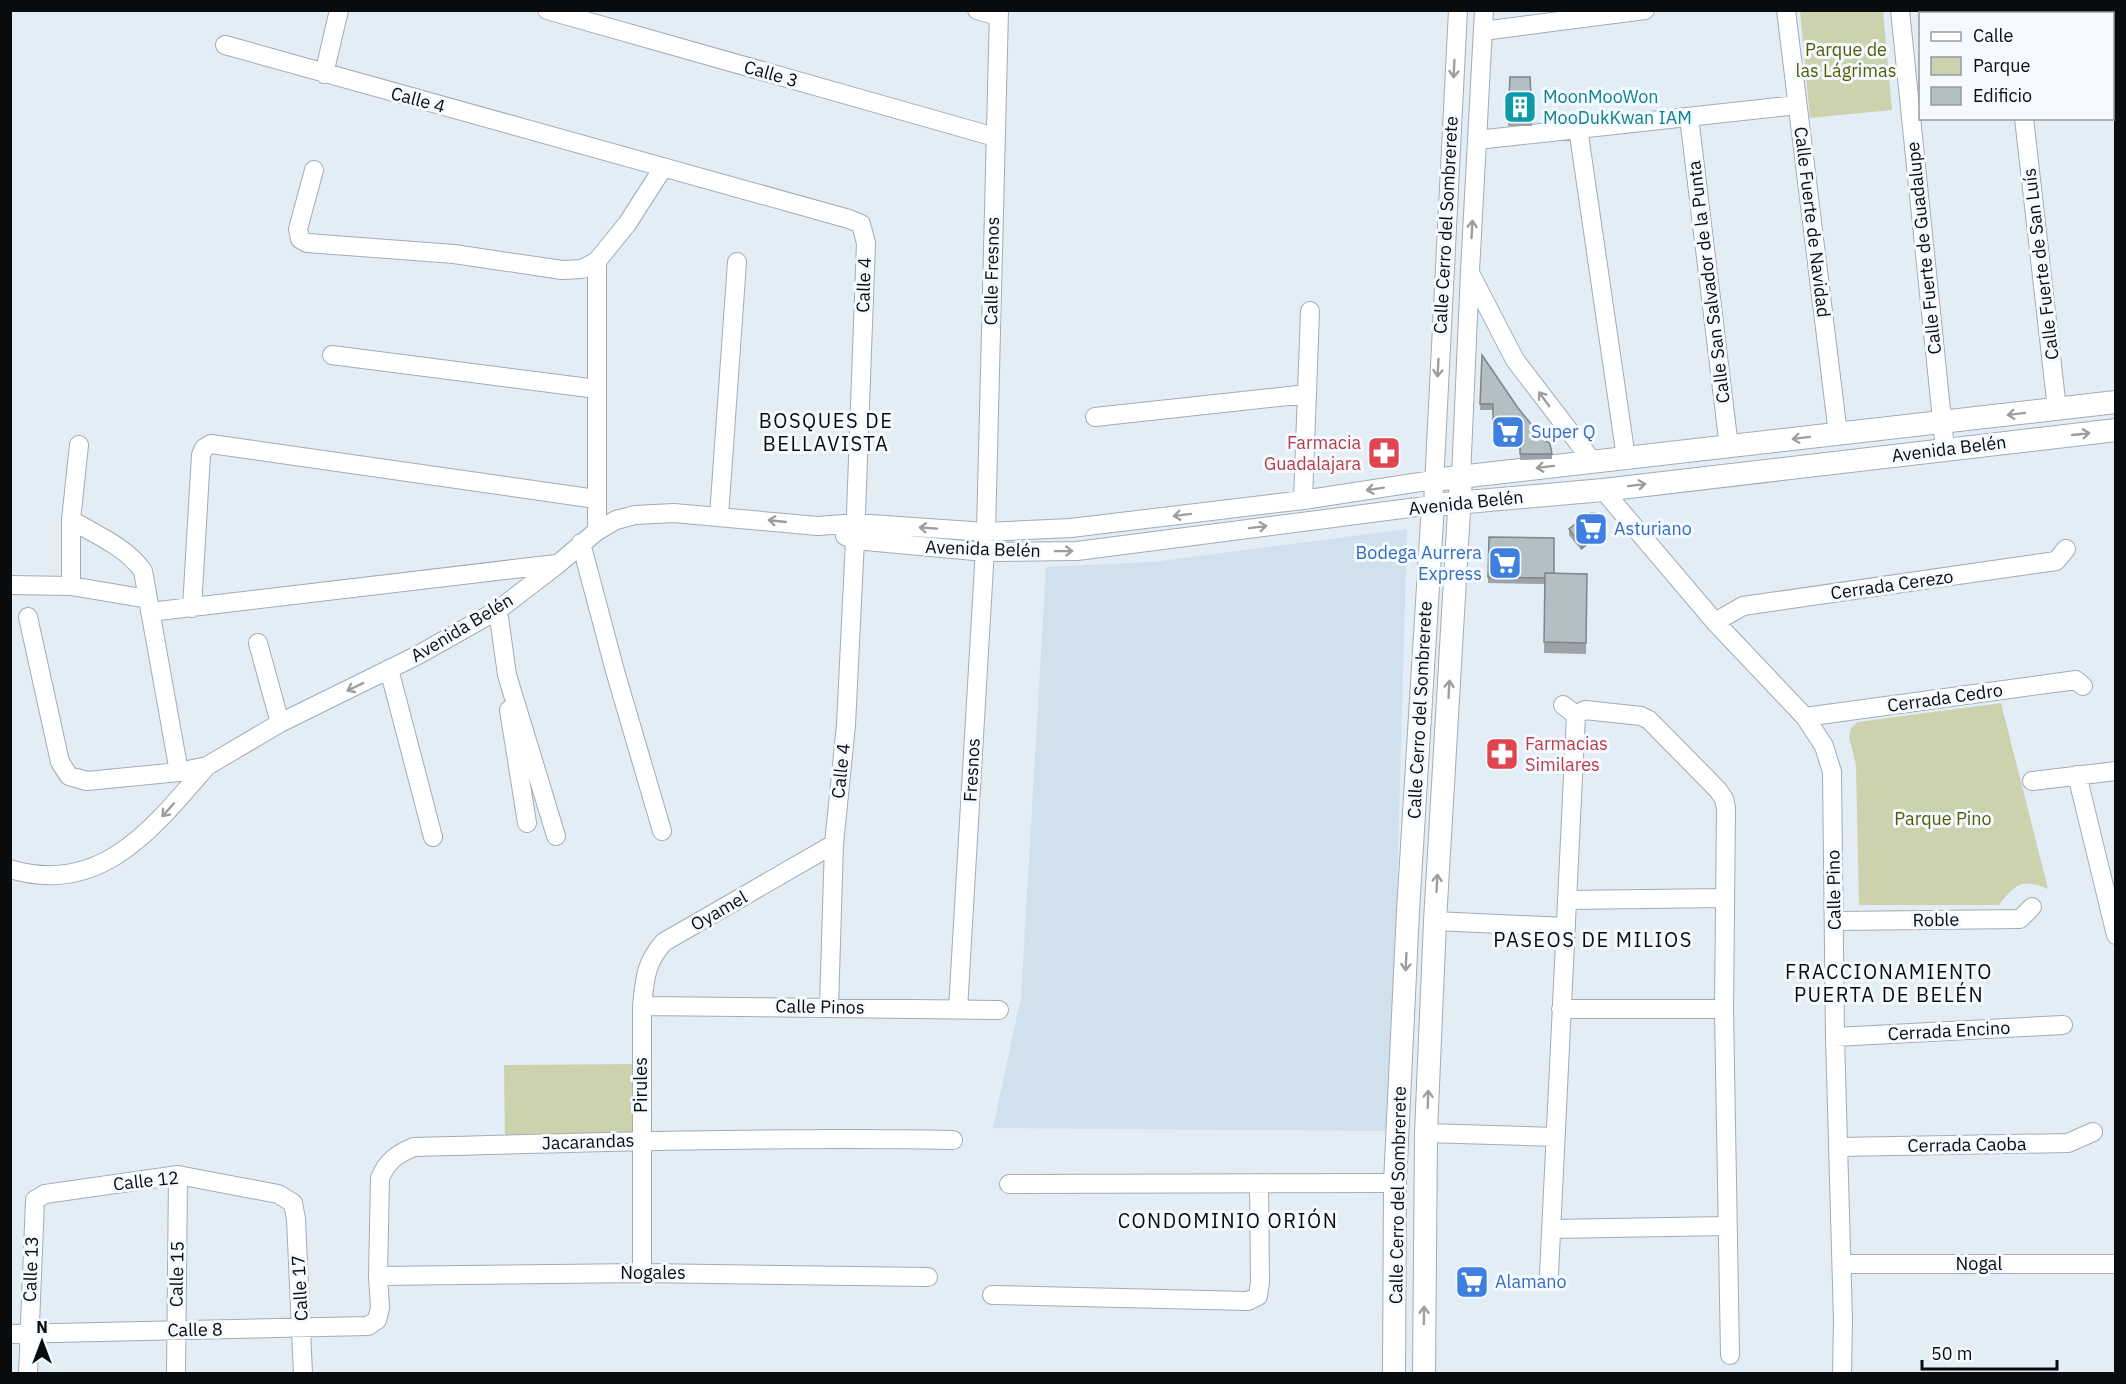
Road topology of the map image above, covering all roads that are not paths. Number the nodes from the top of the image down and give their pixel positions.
1 (339, 10) edge
2 (547, 10) edge
3 (977, 10) edge
4 (1458, 10) edge
5 (1484, 10) edge
6 (1645, 10) edge
7 (1786, 10) edge
8 (1900, 10) edge
9 (998, 13) edge
10 (1569, 15) edge
11 (1483, 30) junction
12 (225, 45) dead end
13 (324, 74) junction
14 (1914, 90) edge
15 (1797, 105) junction
16 (1689, 117) junction
17 (2024, 120) edge
18 (1578, 128) junction
19 (994, 137) junction
20 (1477, 140) junction
21 (663, 168) junction
22 (314, 170) dead end
23 (597, 261) junction
24 (737, 262) dead end
25 (1470, 271) junction
26 (1310, 311) dead end
27 (332, 355) dead end
28 (597, 389) junction
29 (1307, 394) junction
30 (2115, 402) edge
31 (2057, 409) junction
32 (1095, 417) dead end
33 (1942, 422) junction
34 (2115, 430) edge
35 (1838, 434) junction
36 (79, 445) dead end
37 (1729, 447) junction
38 (1945, 449) junction
39 (1626, 458) junction
40 (1593, 462) junction
41 (1461, 477) junction
42 (1433, 480) junction
43 (1603, 490) junction
44 (596, 499) junction
45 (1303, 500) junction
46 (1460, 502) junction
47 (1433, 505) junction
48 (719, 516) junction
49 (70, 520) junction
50 (597, 531) junction
51 (855, 532) junction
52 (986, 532) junction
53 (581, 543) junction
54 (2067, 549) dead end
55 (985, 552) junction
56 (558, 564) junction
57 (10, 585) edge
58 (71, 586) junction
59 (149, 606) junction
60 (192, 608) junction
61 (498, 610) junction
62 (28, 617) dead end
63 (1716, 622) junction
64 (258, 644) dead end
65 (389, 669) junction
66 (507, 675) junction
67 (2083, 686) dead end
68 (1805, 717) junction
69 (280, 723) junction
70 (207, 766) junction
71 (2115, 771) edge
72 (179, 772) junction
73 (2077, 775) junction
74 (2032, 781) dead end
75 (528, 823) dead end
76 (662, 831) dead end
77 (556, 836) dead end
78 (433, 837) dead end
79 (834, 844) junction
80 (10, 869) edge
81 (2109, 885) edge
82 (1724, 898) junction
83 (1567, 900) junction
84 (2032, 907) dead end
85 (1435, 921) junction
86 (1835, 921) junction
87 (1566, 927) junction
88 (2115, 935) edge
89 (642, 1006) junction
90 (829, 1007) junction
91 (958, 1009) junction
92 (1561, 1009) junction
93 (1724, 1009) junction
94 (999, 1010) dead end
95 (2063, 1025) dead end
96 (1835, 1037) junction
97 (2093, 1132) dead end
98 (1426, 1133) junction
99 (1556, 1137) junction
100 (641, 1140) junction
101 (953, 1140) dead end
102 (1839, 1148) junction
103 (178, 1175) junction
104 (1259, 1183) junction
105 (1395, 1183) junction
106 (1009, 1184) dead end
107 (35, 1200) joint
108 (292, 1203) joint
109 (1728, 1226) junction
110 (1551, 1229) junction
111 (1842, 1264) junction
112 (2115, 1264) edge
113 (642, 1273) junction
114 (1549, 1274) dead end
115 (378, 1276) junction
116 (927, 1277) dead end
117 (992, 1295) dead end
118 (377, 1320) joint
119 (302, 1328) junction
120 (177, 1331) junction
121 (20, 1334) edge
122 (1730, 1355) dead end
123 (28, 1374) edge
124 (177, 1374) edge
125 (303, 1374) edge
126 (1394, 1374) edge
127 (1424, 1374) edge
128 (1842, 1374) edge

1 - 13 street
2 - 19 street, Calle 3
3 - 9 street
4 -> 42 street, Calle Cerro del Sombrerete
5 - 11 street, Calle Cerro del Sombrerete
6 - 10 street
7 - 15 street, Calle Fuerte de Navidad
8 - 14 street, Calle Fuerte de Guadalupe
9 - 19 street, Calle Fresnos
10 - 11 street
11 - 20 street, Calle Cerro del Sombrerete
12 - 13 street, Calle 4
13 - 21 street, Calle 4
14 - 33 street, Calle Fuerte de Guadalupe
15 - 16 street
15 - 35 street, Calle Fuerte de Navidad
16 - 18 street
16 - 37 street, Calle San Salvador de la Punta
17 - 31 street, Calle Fuerte de San Luís
18 - 20 street
18 - 39 street
19 - 52 street, Calle Fresnos
25 -> 20 street, Calle Cerro del Sombrerete
21 - 23 street
21 - 51 street, Calle 4
22 - 23 street
23 - 28 street
24 - 48 street
40 -> 25 street
25 - 41 street, Calle Cerro del Sombrerete
26 - 29 street
27 - 28 street
28 - 44 street
29 - 32 street
29 - 45 street
30 - 31 main road, Avenida Belén
31 -> 33 main road, Avenida Belén
33 - 35 main road, Avenida Belén
33 - 38 street, Calle Fuerte de Guadalupe
38 -> 34 main road, Avenida Belén
35 -> 37 main road, Avenida Belén
36 - 49 street
37 - 39 main road, Avenida Belén
43 -> 38 main road, Avenida Belén
39 - 40 main road, Avenida Belén
40 -> 41 main road, Avenida Belén
41 - 42 main road, Avenida Belén
41 - 46 main road, Calle Cerro del Sombrerete
42 -> 45 street, Avenida Belén
42 - 47 street, Calle Cerro del Sombrerete
43 - 46 main road, Avenida Belén
43 - 63 street, Calle Pino
44 - 50 street
44 - 60 street
45 -> 52 street, Avenida Belén
46 - 47 main road, Avenida Belén
85 -> 46 main road, Calle Cerro del Sombrerete
55 -> 47 street, Avenida Belén
47 -> 105 main road, Calle Cerro del Sombrerete
48 - 50 street, Avenida Belén
51 -> 48 street, Avenida Belén
49 - 58 street
49 - 59 street
50 - 53 street, Avenida Belén
52 -> 51 street, Avenida Belén
51 - 55 street, Avenida Belén
51 - 79 street, Calle 4
52 - 55 street, Fresnos
53 - 56 street, Avenida Belén
53 - 76 street
54 - 63 street, Cerrada Cerezo
55 - 91 street, Fresnos
56 - 60 street
56 - 61 street, Avenida Belén
57 - 58 street
58 - 59 street
59 - 60 street
59 - 72 street
61 - 65 street, Avenida Belén
61 - 66 street
62 - 72 street, Avenida Belén
63 - 68 street, Calle Pino
64 - 69 street
65 -> 69 street, Avenida Belén
65 - 78 street
66 - 75 street
66 - 77 street
67 - 68 street, Cerrada Cedro
68 - 86 street, Calle Pino
69 - 70 street, Avenida Belén
70 - 72 street, Avenida Belén
70 -> 80 street
71 - 73 street
73 - 74 street
73 - 81 street
79 - 89 street, Oyamel
79 - 90 street, Calle 4
81 - 88 street
82 - 83 street
82 - 83 street
82 - 93 street
83 - 87 street
84 - 86 street, Roble
85 - 87 street
98 -> 85 main road, Calle Cerro del Sombrerete
86 - 96 street, Calle Pino
87 - 92 street
89 - 90 street, Calle Pinos
89 - 100 street, Pirules
90 - 91 street, Calle Pinos
91 - 94 street, Calle Pinos
92 - 93 street
92 - 99 street
93 - 109 street
95 - 96 street, Cerrada Encino
96 - 102 street, Calle Pino
97 - 102 street, Cerrada Caoba
98 - 99 street
127 -> 98 main road, Calle Cerro del Sombrerete
99 - 110 street
100 - 101 street, Jacarandas
100 - 113 street, Pirules
100 - 115 street, Jacarandas
102 - 111 street, Calle Pino
103 - 107 street, Calle 12
103 - 108 street, Calle 12
103 - 120 street, Calle 15
104 - 105 street
104 - 106 street
104 - 117 street
105 - 126 main road, Calle Cerro del Sombrerete
107 - 121 street, Calle 13
108 - 119 street, Calle 17
109 - 110 street
109 - 122 street
110 - 114 street
111 - 112 street, Nogal
111 - 128 street, Calle Pino
113 - 115 street, Nogales
113 - 116 street, Nogales
115 - 118 street, Jacarandas
118 - 119 street, Calle 8
119 - 120 street, Calle 8
119 - 125 street, Calle 17
120 - 121 street, Calle 8
120 - 124 street, Calle 15
121 - 123 street, Calle 13

